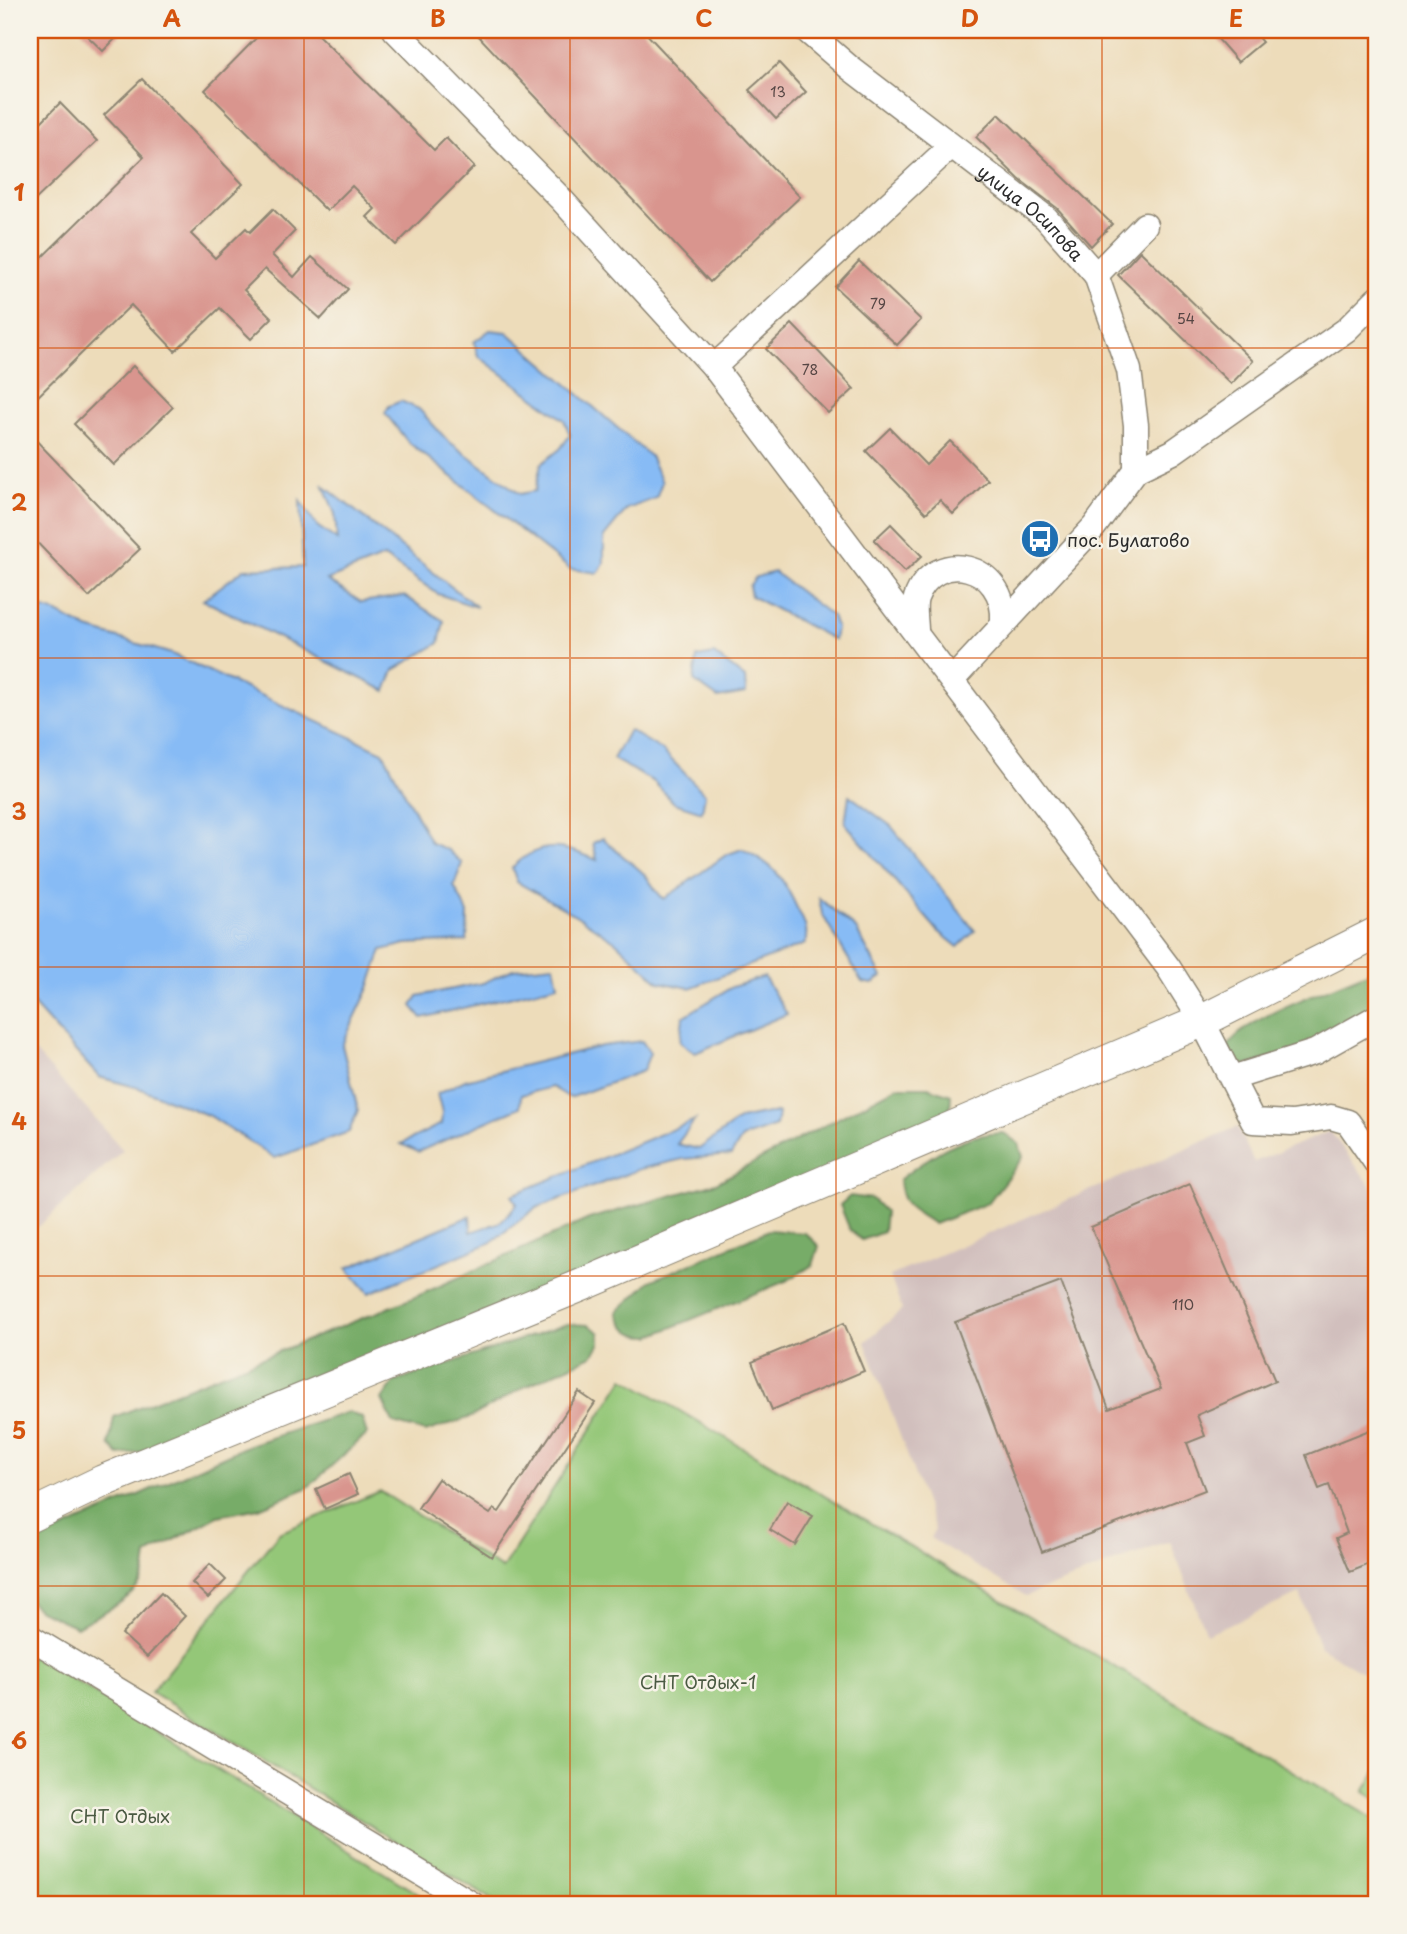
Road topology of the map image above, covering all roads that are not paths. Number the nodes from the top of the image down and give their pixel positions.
1 (395, 30) edge
2 (806, 30) edge
3 (951, 146) junction
4 (1145, 225) dead end
5 (1096, 275) junction
6 (1377, 299) edge
7 (714, 367) junction
8 (1136, 470) junction
9 (1003, 622) junction
10 (916, 631) junction
11 (952, 680) junction
12 (1377, 933) edge
13 (1377, 1017) edge
14 (1202, 1021) junction
15 (1232, 1078) junction
16 (1377, 1164) edge
17 (30, 1516) edge
18 (30, 1637) edge
19 (472, 1904) edge

1 - 7 street
2 - 3 street, улица Осипова
3 - 5 street, улица Осипова
3 - 7 street
4 - 5 street
5 - 8 street, улица Осипова
6 - 8 street
7 - 10 street
8 - 9 street
9 - 10 street
9 - 11 street
10 - 11 street
11 - 14 street
12 - 14 main road
13 - 15 street
14 - 15 street
14 - 17 main road
15 - 16 street
18 - 19 street

